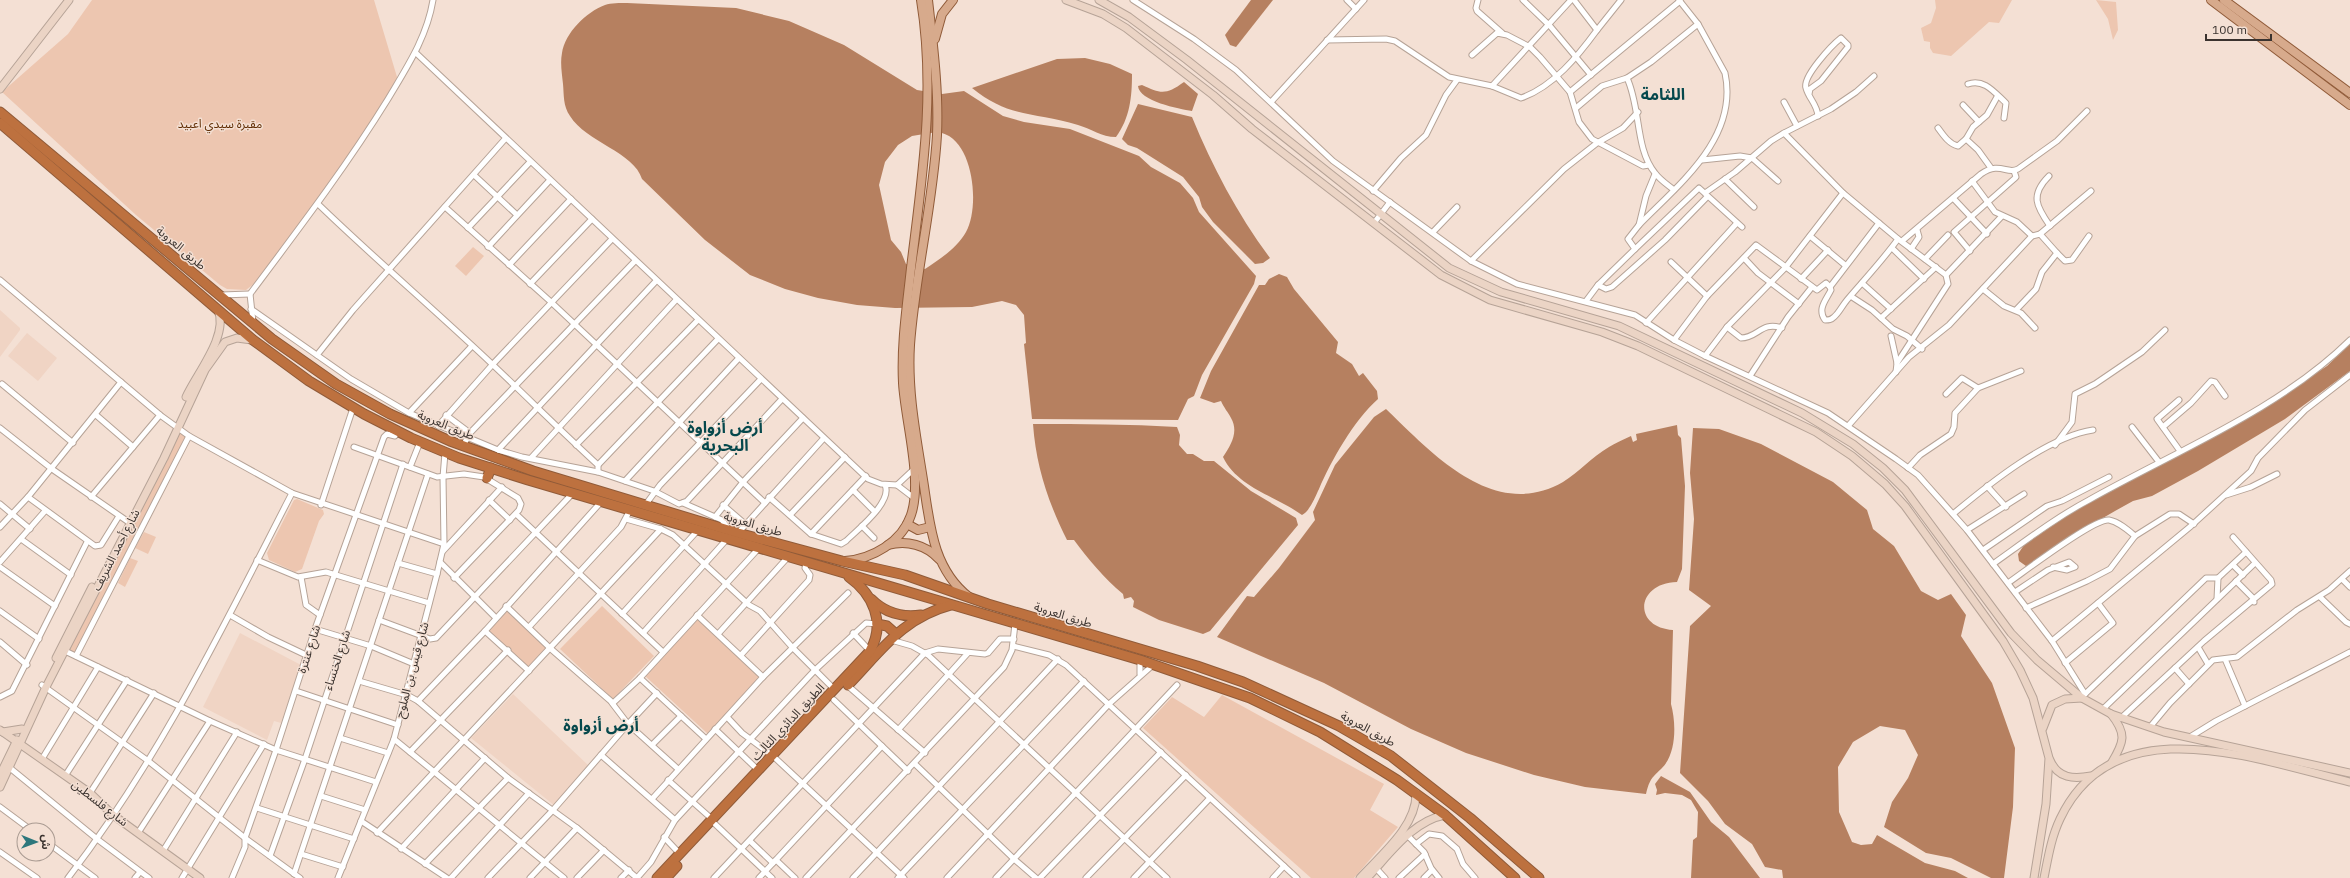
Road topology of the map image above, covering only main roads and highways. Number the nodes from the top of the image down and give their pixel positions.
1 (68, 0) edge
2 (920, 0) edge
3 (928, 0) edge
4 (953, 0) edge
5 (1066, 0) edge
6 (1099, 0) edge
7 (2211, 0) edge
8 (2224, 0) edge
9 (933, 52) junction
10 (2, 82) edge
11 (933, 83) junction
12 (0, 89) edge
13 (2350, 93) edge
14 (2350, 105) edge
15 (0, 111) edge
16 (1, 126) edge
17 (218, 310) junction
18 (909, 319) junction
19 (218, 338) junction
20 (253, 340) junction
21 (225, 342) junction
22 (1734, 382) junction
23 (1730, 390) junction
24 (1764, 395) junction
25 (1760, 404) junction
26 (176, 427) junction
27 (491, 468) junction
28 (487, 478) road end
29 (907, 524) junction
30 (930, 527) junction
31 (731, 534) junction
32 (888, 545) junction
33 (940, 560) junction
34 (842, 561) junction
35 (841, 573) junction
36 (916, 578) junction
37 (912, 594) junction
38 (970, 597) junction
39 (870, 598) junction
40 (951, 605) junction
41 (924, 614) junction
42 (877, 624) junction
43 (893, 637) junction
44 (44, 686) junction
45 (834, 695) junction
46 (2083, 696) junction
47 (2111, 714) junction
48 (22, 729) junction
49 (2043, 730) junction
50 (2, 731) edge
51 (1358, 735) junction
52 (18, 743) junction
53 (1349, 751) junction
54 (776, 758) junction
55 (2049, 758) junction
56 (2112, 762) junction
57 (5, 765) edge
58 (2350, 773) edge
59 (0, 775) edge
60 (2091, 776) junction
61 (2350, 782) edge
62 (0, 787) edge
63 (1416, 793) junction
64 (1445, 815) junction
65 (714, 822) junction
66 (1374, 866) junction
67 (200, 878) edge
68 (657, 878) edge
69 (666, 878) edge
70 (1360, 878) edge
71 (1367, 878) edge
72 (1515, 878) edge
73 (1539, 878) edge
74 (2034, 878) edge
75 (2044, 878) edge

1 - 10 main road
2 - 11 main road
3 - 9 main road
4 - 9 main road
5 - 23 main road
6 - 22 main road
7 - 14 main road
8 - 13 main road
9 - 11 main road
10 - 12 main road
11 - 18 main road
15 - 31 highway, طريق العروبة
16 - 17 highway, طريق العروبة
17 - 19 main road, شارع أحمد الشريف
17 - 20 highway, طريق العروبة
18 - 29 main road
18 - 30 main road
19 - 21 main road
19 - 26 main road, شارع أحمد الشريف
20 - 21 main road
20 - 27 highway, طريق العروبة
21 - 26 main road, شارع أحمد الشريف
22 - 23 main road
22 - 24 main road
23 - 25 main road
24 - 25 main road
24 - 46 main road
25 - 49 main road
26 - 44 main road, شارع أحمد الشريف
27 - 28 highway
27 - 31 highway, طريق العروبة
29 - 30 main road
29 - 32 main road
30 - 33 main road
31 - 34 highway, طريق العروبة
31 - 35 highway, طريق العروبة
32 - 33 main road
32 - 34 main road
33 - 38 main road
34 - 36 highway, طريق العروبة
35 - 37 highway, طريق العروبة
35 - 39 highway, الطريق الدائري الثالث
36 - 37 highway
36 - 38 highway, طريق العروبة
37 - 40 highway, طريق العروبة
38 - 51 highway, طريق العروبة
39 - 41 highway
39 - 42 highway, الطريق الدائري الثالث
40 - 41 highway, الطريق الدائري الثالث
40 - 53 highway, طريق العروبة
41 - 43 highway, الطريق الدائري الثالث
42 - 43 highway
42 - 45 highway, الطريق الدائري الثالث
43 - 45 highway, الطريق الدائري الثالث
44 - 48 main road, شارع أحمد الشريف
44 - 52 main road, شارع أحمد الشريف
45 - 54 highway, الطريق الدائري الثالث
46 - 47 main road
46 - 49 main road
47 - 56 main road
47 - 58 main road
48 - 50 main road
48 - 52 main road, شارع أحمد الشريف
49 - 55 main road
50 - 52 main road, شارع فلسطين
51 - 53 highway
51 - 73 highway, طريق العروبة
52 - 57 main road, شارع أحمد الشريف
52 - 67 main road, شارع فلسطين
53 - 63 highway, طريق العروبة
54 - 65 highway, الطريق الدائري الثالث
54 - 65 highway, الطريق الدائري الثالث
55 - 60 main road
55 - 74 main road
56 - 60 main road
56 - 61 main road
57 - 59 main road, شارع أحمد الشريف
57 - 62 main road, شارع أحمد الشريف
60 - 75 main road
63 - 64 highway, طريق العروبة
63 - 66 main road
64 - 66 main road
64 - 72 highway, طريق العروبة
65 - 68 highway, الطريق الدائري الثالث
65 - 69 highway, الطريق الدائري الثالث
66 - 70 main road
66 - 71 main road

